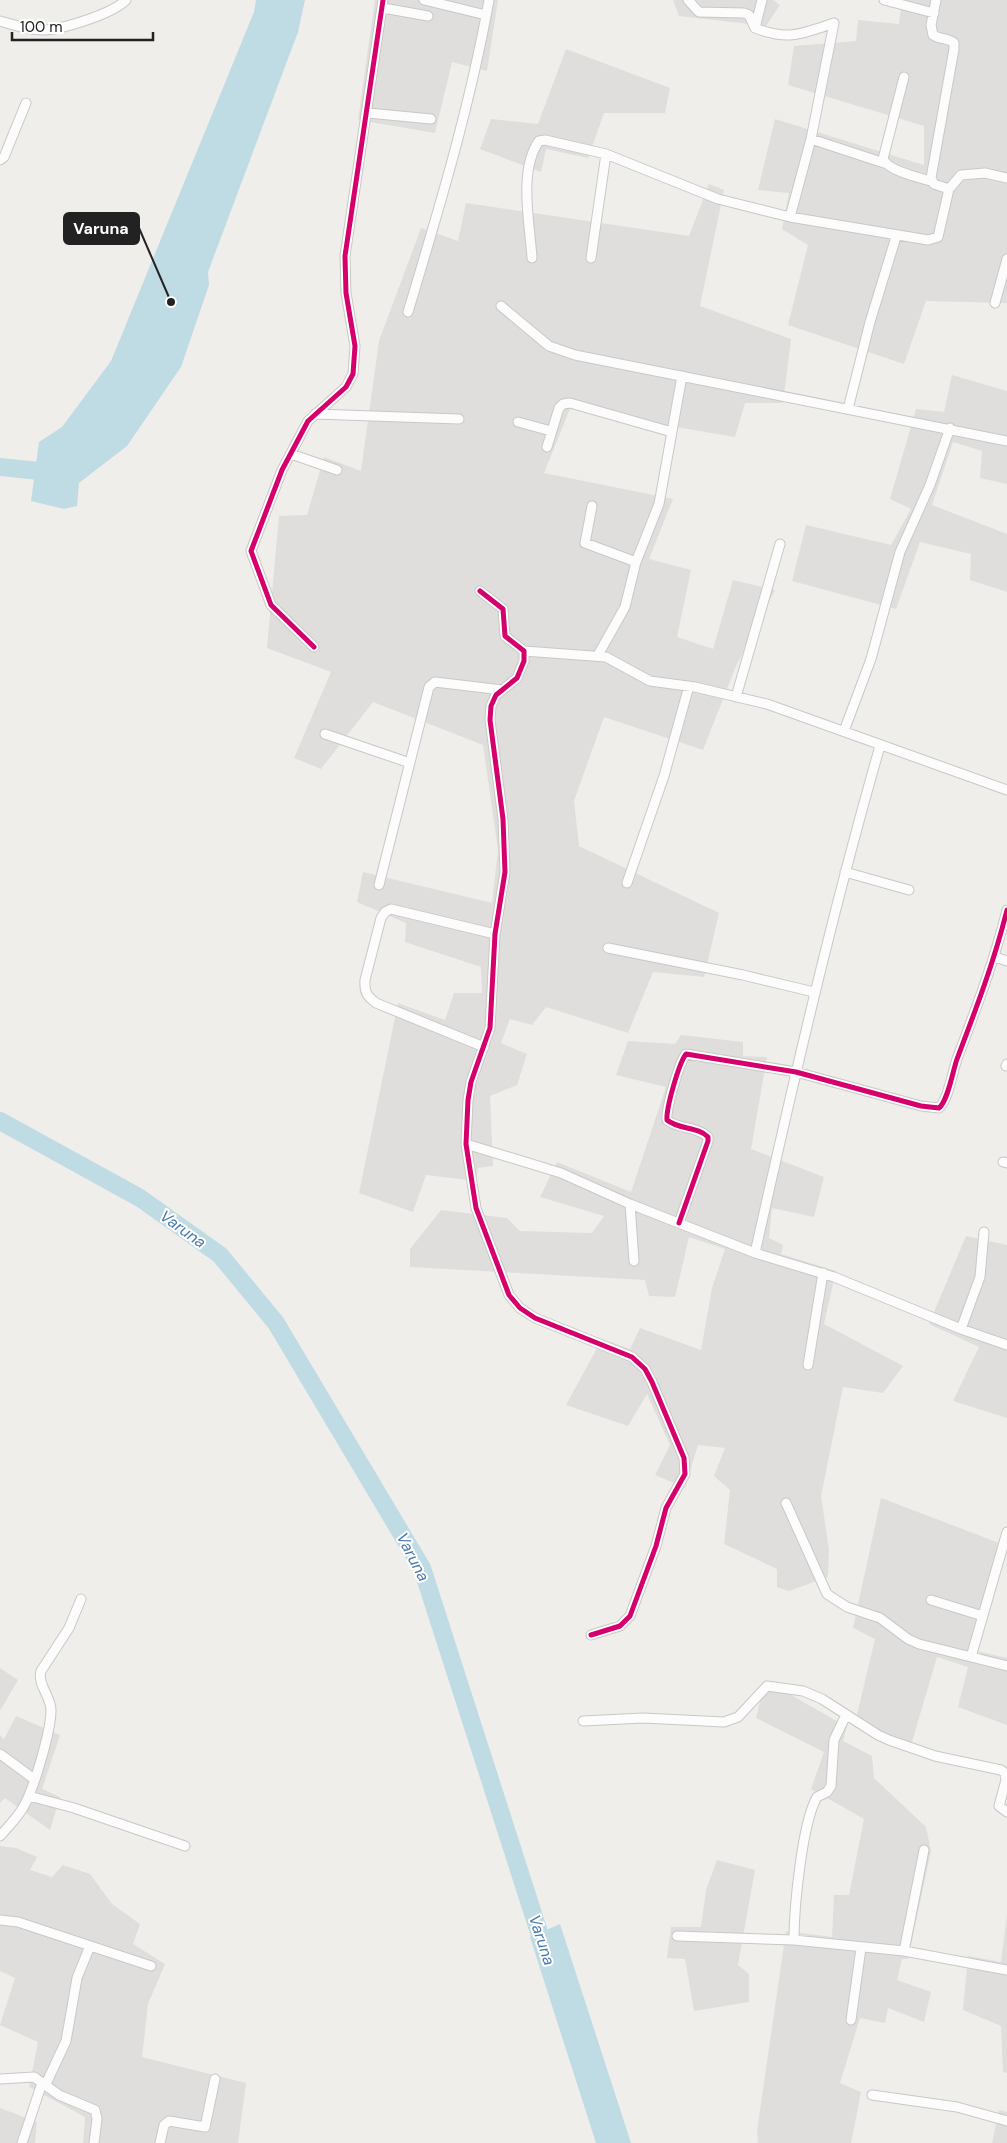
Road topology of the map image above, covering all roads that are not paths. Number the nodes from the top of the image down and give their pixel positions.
1 (126, 0) edge
2 (424, 0) edge
3 (489, 0) edge
4 (688, 0) edge
5 (762, 0) edge
6 (884, 0) edge
7 (936, 0) edge
8 (383, 4) edge
9 (934, 14) junction
10 (486, 15) junction
11 (428, 16) dead end
12 (0, 21) edge
13 (755, 28) junction
14 (904, 76) dead end
15 (26, 103) dead end
16 (368, 113) junction
17 (431, 119) dead end
18 (811, 139) junction
19 (606, 154) junction
20 (0, 160) edge
21 (884, 163) junction
22 (1007, 178) edge
23 (931, 181) junction
24 (949, 189) junction
25 (790, 217) junction
26 (896, 237) junction
27 (532, 258) dead end
28 (591, 258) dead end
29 (1007, 259) edge
30 (995, 303) dead end
31 (501, 306) dead end
32 (408, 312) dead end
33 (682, 376) junction
34 (848, 409) junction
35 (315, 414) junction
36 (459, 420) dead end
37 (518, 422) dead end
38 (950, 428) junction
39 (551, 431) junction
40 (672, 432) junction
41 (1007, 441) edge
42 (547, 447) dead end
43 (290, 454) junction
44 (337, 470) dead end
45 (592, 506) dead end
46 (780, 544) dead end
47 (636, 562) junction
48 (480, 591) dead end
49 (314, 647) dead end
50 (524, 651) junction
51 (598, 655) junction
52 (689, 686) junction
53 (502, 690) junction
54 (736, 697) junction
55 (844, 731) junction
56 (324, 734) dead end
57 (880, 746) junction
58 (410, 763) junction
59 (1007, 790) edge
60 (845, 872) junction
61 (627, 882) dead end
62 (379, 884) dead end
63 (909, 890) dead end
64 (1007, 910) edge
65 (494, 934) junction
66 (608, 948) dead end
67 (995, 957) junction
68 (1007, 961) edge
69 (814, 992) junction
70 (484, 1047) junction
71 (796, 1072) junction
72 (466, 1144) junction
73 (630, 1204) junction
74 (679, 1223) junction
75 (984, 1232) dead end
76 (755, 1253) junction
77 (634, 1261) dead end
78 (823, 1274) junction
79 (961, 1329) junction
80 (1007, 1345) edge
81 (808, 1365) dead end
82 (786, 1503) dead end
83 (1007, 1532) edge
84 (81, 1599) dead end
85 (931, 1600) dead end
86 (983, 1616) junction
87 (591, 1636) dead end
88 (971, 1657) junction
89 (1007, 1666) edge
90 (846, 1715) junction
91 (583, 1721) dead end
92 (0, 1754) edge
93 (34, 1779) junction
94 (28, 1796) junction
95 (1007, 1812) edge
96 (0, 1836) edge
97 (186, 1846) dead end
98 (924, 1850) dead end
99 (0, 1920) edge
100 (677, 1936) dead end
101 (794, 1940) junction
102 (90, 1946) junction
103 (861, 1948) junction
104 (904, 1951) junction
105 (151, 1966) dead end
106 (1007, 1970) edge
107 (851, 2020) dead end
108 (0, 2079) edge
109 (215, 2079) dead end
110 (44, 2084) junction
111 (872, 2095) dead end
112 (1007, 2121) edge
113 (22, 2143) edge
114 (94, 2143) edge
115 (160, 2143) edge

1 - 12 street
2 - 10 street
3 - 10 street
4 - 13 street
5 - 13 street
6 - 9 street
7 - 9 street
8 - 11 street
8 - 16 street
9 - 23 street
10 - 32 street
13 - 18 street
14 - 21 street
15 - 20 street
16 - 17 street
16 - 35 street
18 - 21 street
18 - 25 street
19 - 25 street
19 - 27 street
19 - 28 street
21 - 23 street
22 - 24 street
23 - 24 street
24 - 26 street
25 - 26 street
26 - 34 street
29 - 30 street
31 - 33 street
33 - 34 street
33 - 40 street
34 - 38 street
35 - 36 street
35 - 43 street
37 - 39 street
38 - 41 street
38 - 55 street
39 - 40 street
39 - 42 street
40 - 47 street
43 - 44 street
43 - 49 street
45 - 47 street
46 - 54 street
47 - 51 street
48 - 50 street
50 - 51 street
50 - 53 street
51 - 52 street
52 - 54 street
52 - 61 street
53 - 58 street
53 - 65 street
54 - 55 street
55 - 57 street
56 - 58 street
57 - 59 street
57 - 60 street
58 - 62 street
60 - 63 street
60 - 69 street
64 - 67 street
65 - 70 street
65 - 70 street
66 - 69 street
67 - 68 street
67 - 71 street
69 - 71 street
70 - 72 street
71 - 74 street
71 - 76 street
72 - 73 street
72 - 87 street
73 - 74 street
73 - 77 street
74 - 76 street
75 - 79 street
76 - 78 street
78 - 79 street
78 - 81 street
79 - 80 street
82 - 88 street
83 - 86 street
84 - 93 street
85 - 86 street
86 - 88 street
88 - 89 street
90 - 91 street
90 - 95 street
90 - 101 street
92 - 93 street
93 - 94 street
94 - 96 street
94 - 97 street
98 - 104 street
99 - 102 street
100 - 101 street
101 - 103 street
102 - 105 street
102 - 110 street
103 - 104 street
103 - 107 street
104 - 106 street
108 - 110 street
109 - 115 street
110 - 113 street
110 - 114 street
111 - 112 street

